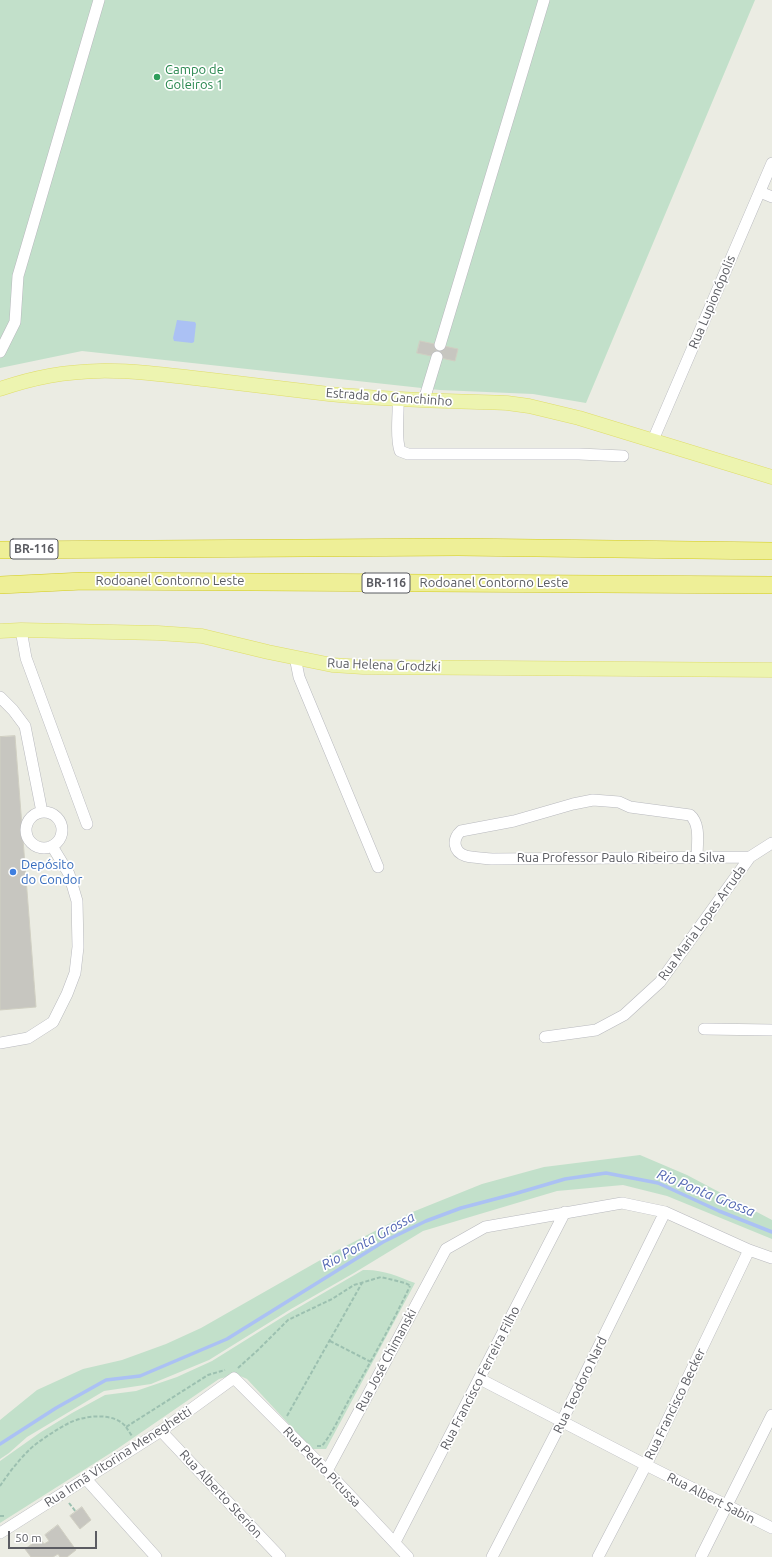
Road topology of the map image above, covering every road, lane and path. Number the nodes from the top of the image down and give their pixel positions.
1 (99, 0) edge
2 (544, 0) edge
3 (772, 163) edge
4 (760, 192) junction
5 (772, 197) edge
6 (440, 345) dead end
7 (0, 352) edge
8 (437, 357) dead end
9 (0, 389) edge
10 (398, 399) junction
11 (424, 400) junction
12 (653, 440) junction
13 (623, 456) dead end
14 (772, 477) edge
15 (0, 545) edge
16 (67, 549) junction
17 (0, 550) edge
18 (772, 551) edge
19 (0, 585) edge
20 (772, 585) edge
21 (21, 630) junction
22 (0, 631) edge
23 (295, 657) junction
24 (772, 670) edge
25 (0, 697) edge
26 (42, 812) junction
27 (87, 824) dead end
28 (772, 843) edge
29 (52, 846) junction
30 (697, 857) junction
31 (750, 857) junction
32 (378, 867) dead end
33 (704, 1029) dead end
34 (772, 1030) edge
35 (545, 1037) dead end
36 (0, 1043) edge
37 (565, 1212) junction
38 (665, 1212) junction
39 (749, 1250) junction
40 (772, 1258) edge
41 (362, 1283) junction
42 (410, 1286) junction
43 (422, 1292) junction
44 (330, 1341) junction
45 (371, 1362) junction
46 (235, 1373) junction
47 (480, 1379) junction
48 (282, 1412) dead end
49 (772, 1415) edge
50 (562, 1422) junction
51 (126, 1427) junction
52 (161, 1431) junction
53 (132, 1436) dead end
54 (316, 1446) dead end
55 (646, 1465) junction
56 (327, 1471) junction
57 (86, 1479) junction
58 (0, 1486) edge
59 (727, 1506) junction
60 (0, 1516) edge
61 (6, 1516) dead end
62 (772, 1528) edge
63 (0, 1533) edge
64 (395, 1542) junction
65 (156, 1557) edge
66 (280, 1557) edge
67 (408, 1557) edge
68 (492, 1557) edge
69 (598, 1557) edge
70 (701, 1557) edge

1 - 7 street
2 - 6 street
3 - 4 street, Rua Lupionópolis
4 - 5 street
4 - 12 street, Rua Lupionópolis
8 - 11 street
9 - 10 main road, Estrada do Ganchinho
10 - 11 main road, Estrada do Ganchinho
10 - 13 street
11 - 12 main road, Estrada do Ganchinho
12 - 14 main road, Estrada do Ganchinho
15 - 16 highway
16 - 17 highway, BR-116
16 - 18 highway, BR-116
19 - 20 highway, Rodoanel Contorno Leste / BR-116
21 - 22 main road, Rua Helena Grodzki
21 - 23 main road, Rua Helena Grodzki
21 - 27 street
23 - 24 main road, Rua Helena Grodzki
23 - 32 street
25 - 26 street
26 - 29 street
26 - 29 street
28 - 31 street, Rua Maria Lopes Arruda
29 - 36 street
30 - 30 street, Rua Professor Paulo Ribeiro da Silva
30 - 31 street, Rua Professor Paulo Ribeiro da Silva
31 - 35 street, Rua Maria Lopes Arruda
33 - 34 street
37 - 38 street
37 - 43 street, Rua José Chimanski
37 - 47 street, Rua Francisco Ferreira Filho
38 - 39 street
38 - 50 street, Rua Teodoro Nard
39 - 40 street
39 - 55 street, Rua Francisco Becker
41 - 42 path
41 - 44 path
41 - 46 path
42 - 43 path
42 - 45 path
43 - 56 street, Rua José Chimanski
44 - 45 path
44 - 48 path
45 - 54 path
46 - 51 path
46 - 52 street, Rua Irmã Vitorina Meneghetti
46 - 56 street, Rua Pedro Picussa
47 - 50 street, Rua Albert Sabin
47 - 64 street, Rua Francisco Ferreira Filho
49 - 59 street
50 - 55 street, Rua Albert Sabin
50 - 68 street, Rua Teodoro Nard
51 - 53 path
51 - 58 path
52 - 57 street, Rua Irmã Vitorina Meneghetti
52 - 66 street, Rua Alberto Sterion
55 - 59 street, Rua Albert Sabin
55 - 69 street, Rua Francisco Becker
56 - 64 street, Rua Pedro Picussa
57 - 63 street, Rua Irmã Vitorina Meneghetti
57 - 65 street
59 - 62 street, Rua Albert Sabin
59 - 70 street
60 - 61 path
64 - 67 street, Rua Pedro Picussa

